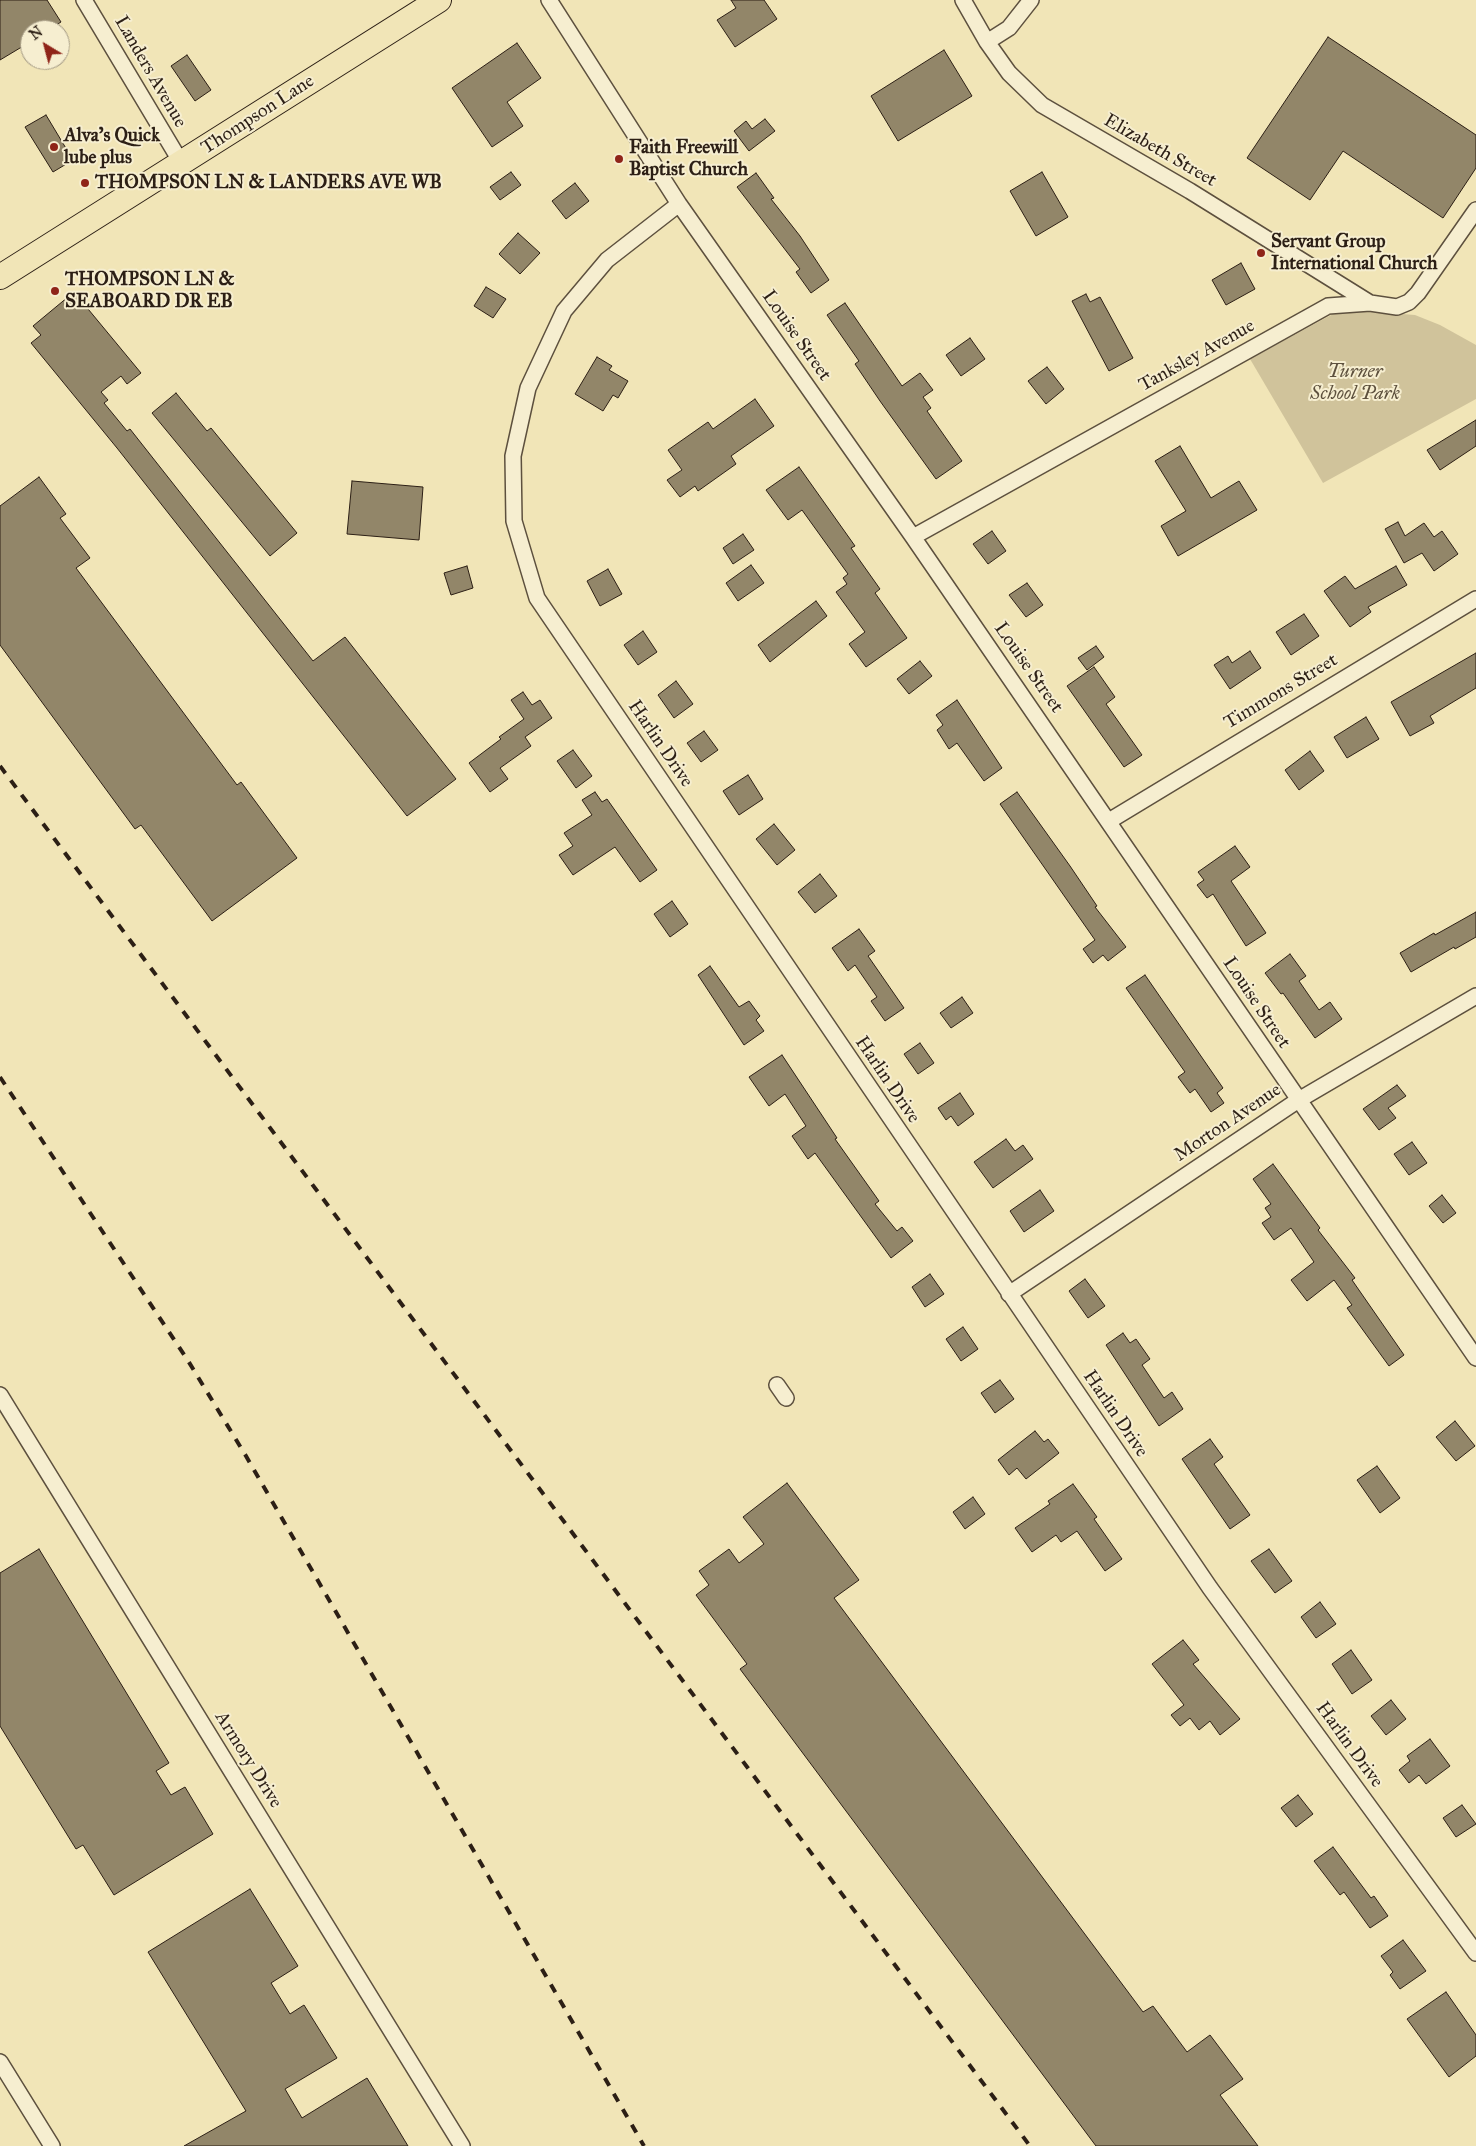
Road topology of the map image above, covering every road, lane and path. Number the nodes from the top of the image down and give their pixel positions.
1 (84, 0) edge
2 (440, 0) edge
3 (549, 0) edge
4 (963, 0) edge
5 (1031, 0) edge
6 (987, 42) junction
7 (182, 164) junction
8 (679, 204) junction
9 (1476, 210) edge
10 (0, 277) edge
11 (1370, 303) junction
12 (913, 538) junction
13 (1476, 599) edge
14 (1109, 821) junction
15 (1476, 996) edge
16 (1297, 1101) junction
17 (1009, 1294) junction
18 (1476, 1358) edge
19 (777, 1385) dead end
20 (0, 1395) edge
21 (786, 1398) dead end
22 (1476, 1953) edge
23 (0, 2062) edge
24 (52, 2146) edge
25 (462, 2146) edge

1 - 7 street, Landers Avenue
2 - 7 main road, Thompson Lane
3 - 8 street, Louise Street
4 - 6 street, Elizabeth Street
5 - 6 street
6 - 11 street, Elizabeth Street
7 - 10 main road, Thompson Lane
8 - 12 street, Louise Street
8 - 17 street, Harlin Drive
9 - 11 street, Tanksley Avenue
11 - 12 street, Tanksley Avenue
12 - 14 street, Louise Street
13 - 14 street, Timmons Street
14 - 16 street, Louise Street
15 - 16 street, Morton Avenue
16 - 17 street, Morton Avenue
16 - 18 street, Louise Street
17 - 22 street, Harlin Drive
19 - 21 street
20 - 25 street, Armory Drive
23 - 24 street

